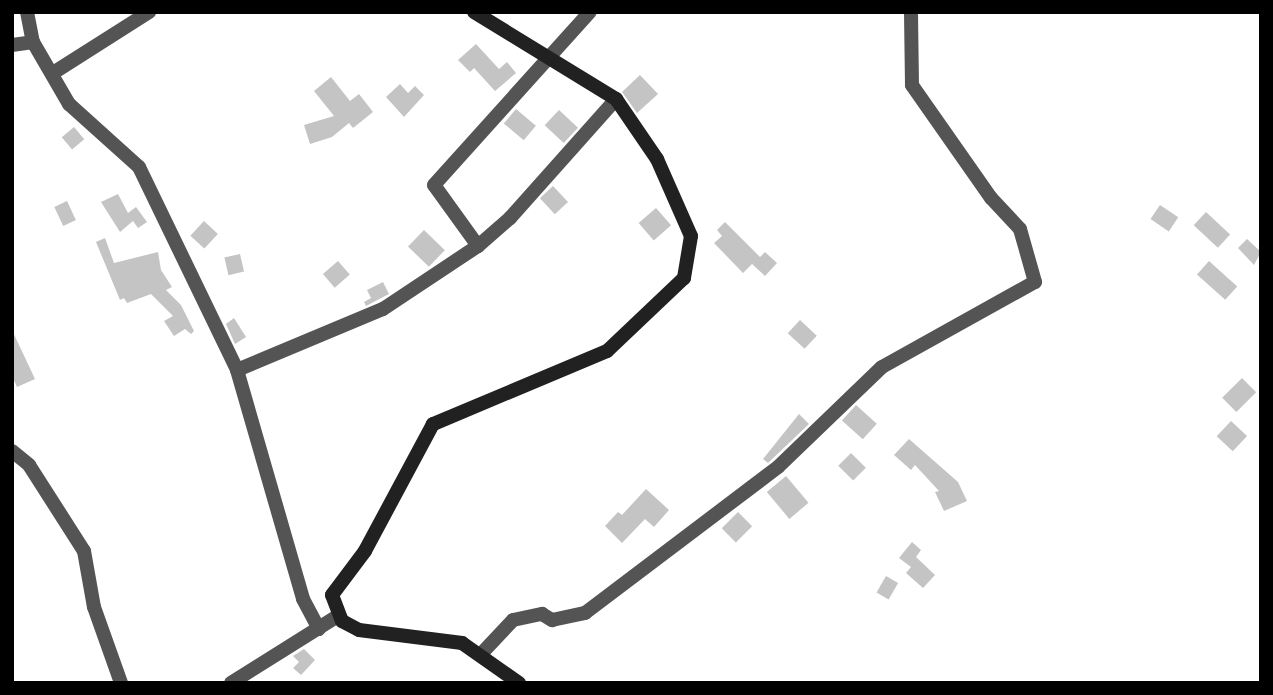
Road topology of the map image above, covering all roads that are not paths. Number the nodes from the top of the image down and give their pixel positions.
1 (27, 12) edge
2 (149, 12) edge
3 (474, 12) edge
4 (590, 12) edge
5 (911, 12) edge
6 (33, 42) junction
7 (12, 45) edge
8 (553, 58) junction
9 (54, 73) junction
10 (616, 99) junction
11 (478, 246) junction
12 (237, 370) junction
13 (12, 451) edge
14 (338, 616) junction
15 (319, 629) junction
16 (482, 653) junction
17 (121, 683) edge
18 (231, 683) edge
19 (519, 683) edge

1 - 6 street
2 - 9 street
3 - 8 main road
4 - 8 street
5 - 16 street
6 - 7 street
6 - 9 street
8 - 10 main road
8 - 11 street
9 - 12 street
10 - 11 street
10 - 14 main road
11 - 12 street
12 - 15 street
13 - 17 street
14 - 15 street
14 - 16 main road
15 - 18 street
16 - 19 main road

